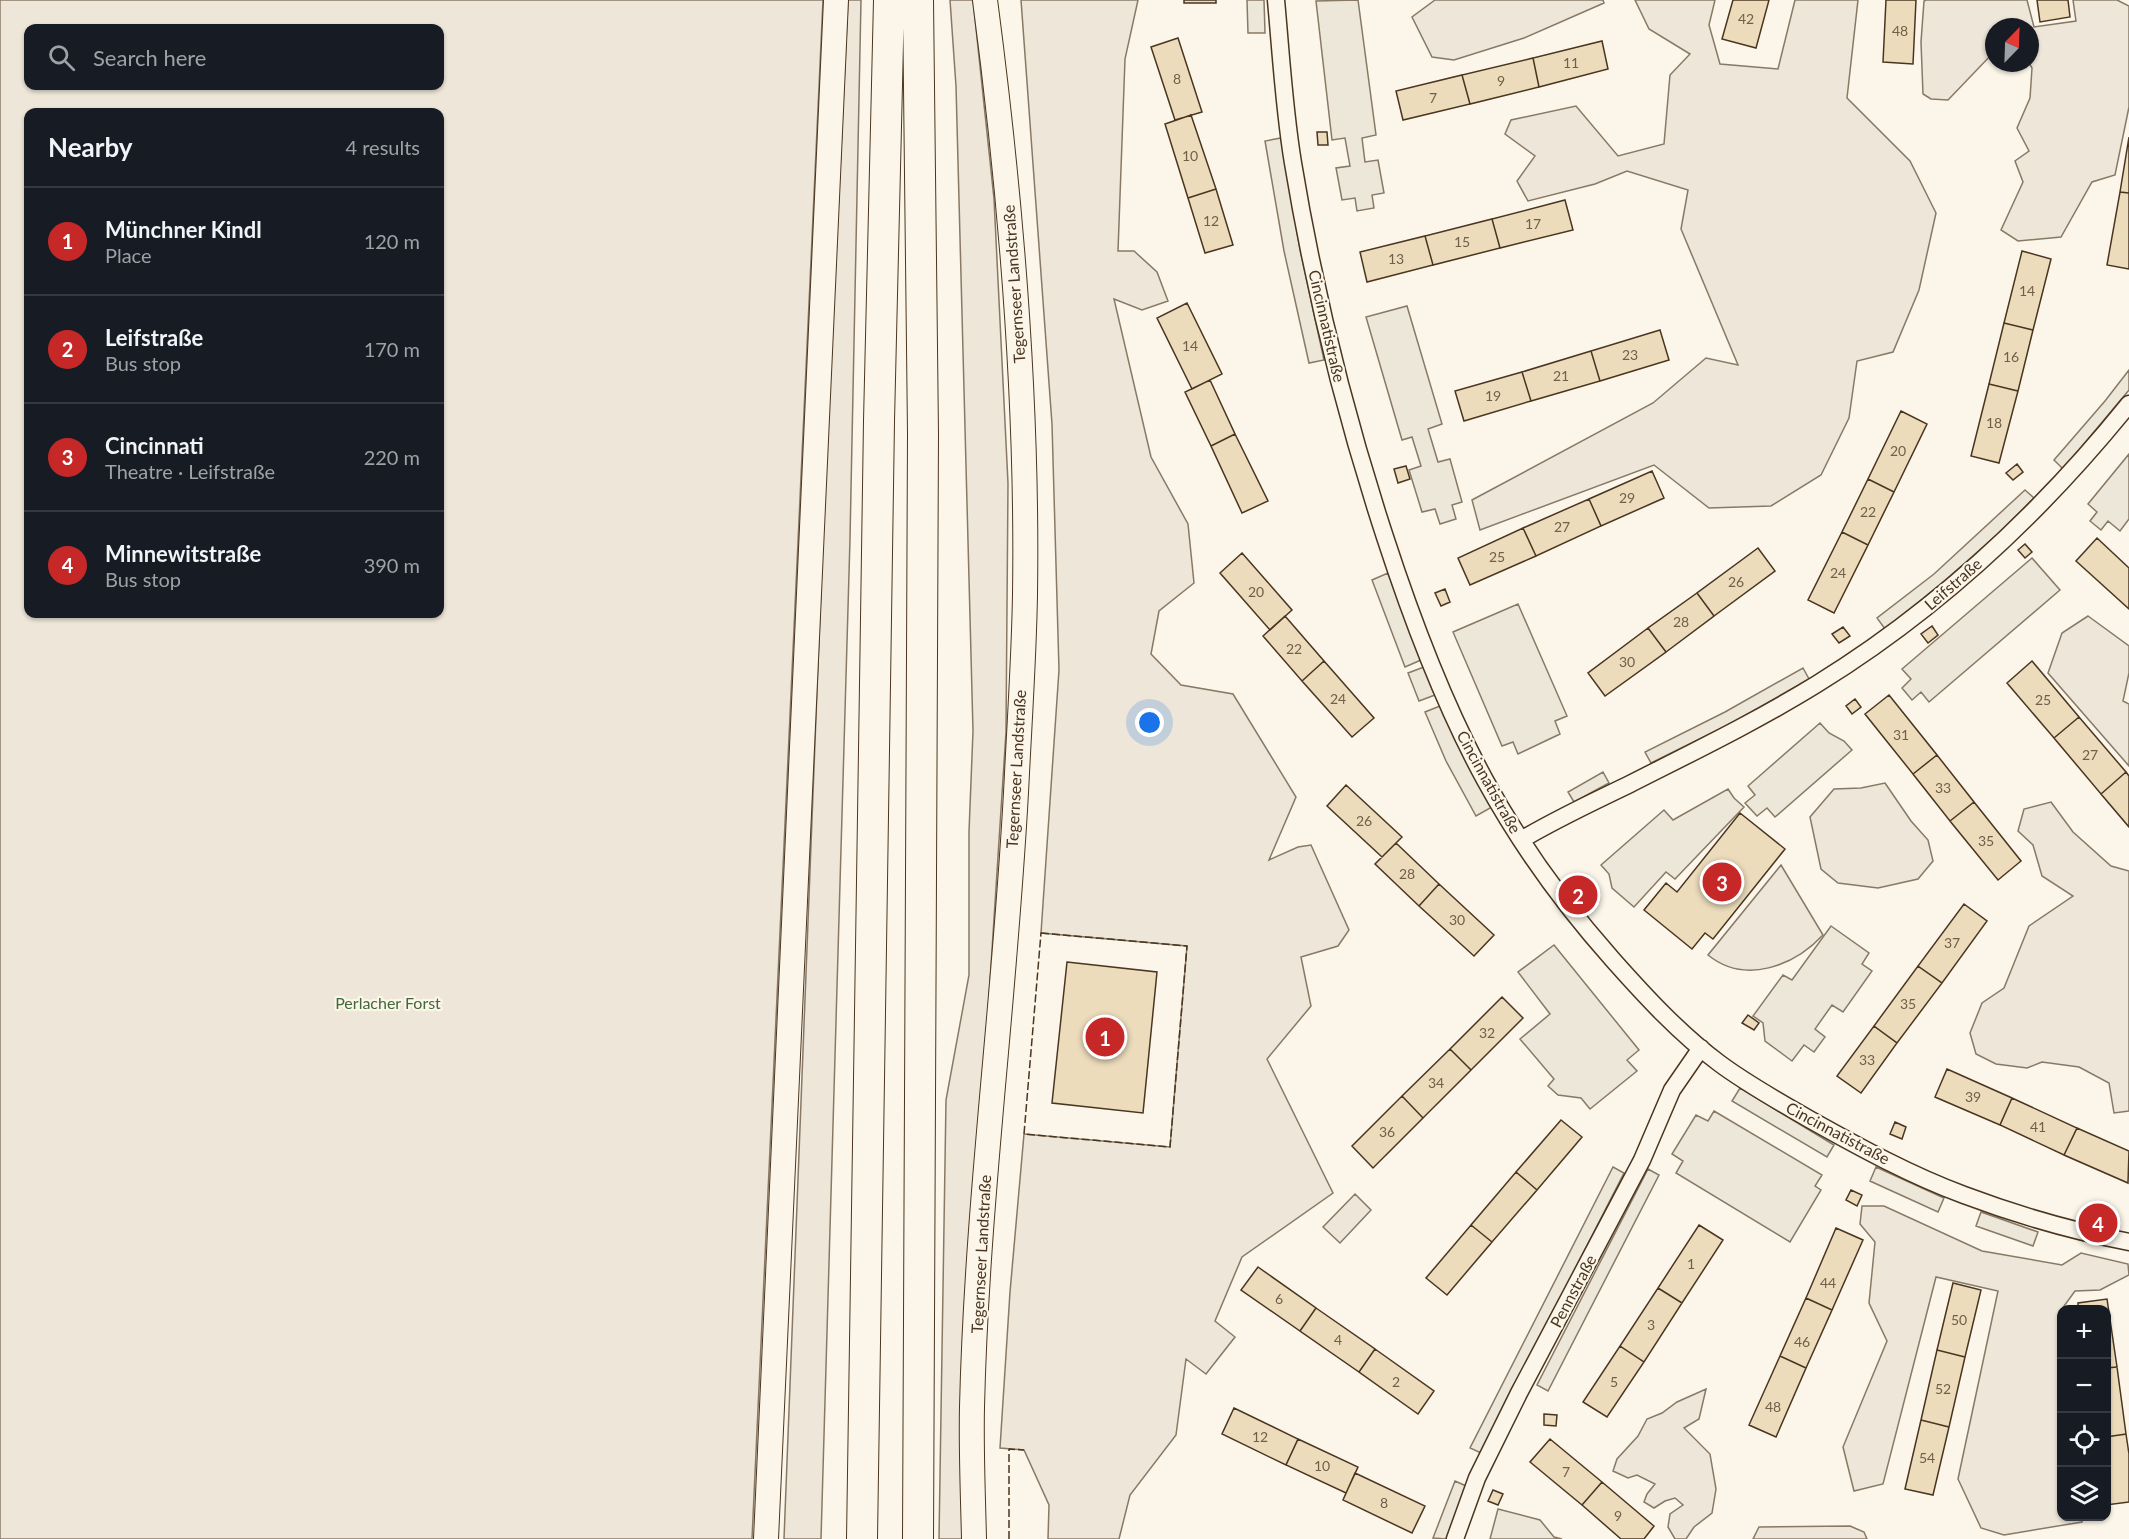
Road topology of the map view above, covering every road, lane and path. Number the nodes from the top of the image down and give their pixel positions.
1 (836, 0) edge
2 (889, 0) edge
3 (918, 0) edge
4 (985, 0) edge
5 (1276, 0) edge
6 (2129, 404) edge
7 (1521, 840) junction
8 (1701, 1048) junction
9 (2129, 1242) edge
10 (766, 1539) edge
11 (862, 1539) edge
12 (918, 1539) edge
13 (974, 1539) edge
14 (1455, 1539) edge

1 - 10 main road
2 - 11 highway
3 - 12 highway
4 - 13 main road, Tegernseer Landstraße
5 - 7 street, Cincinnatistraße
6 - 7 street, Leifstraße
7 - 8 street, Cincinnatistraße
8 - 9 street, Cincinnatistraße
8 - 14 street, Pennstraße

